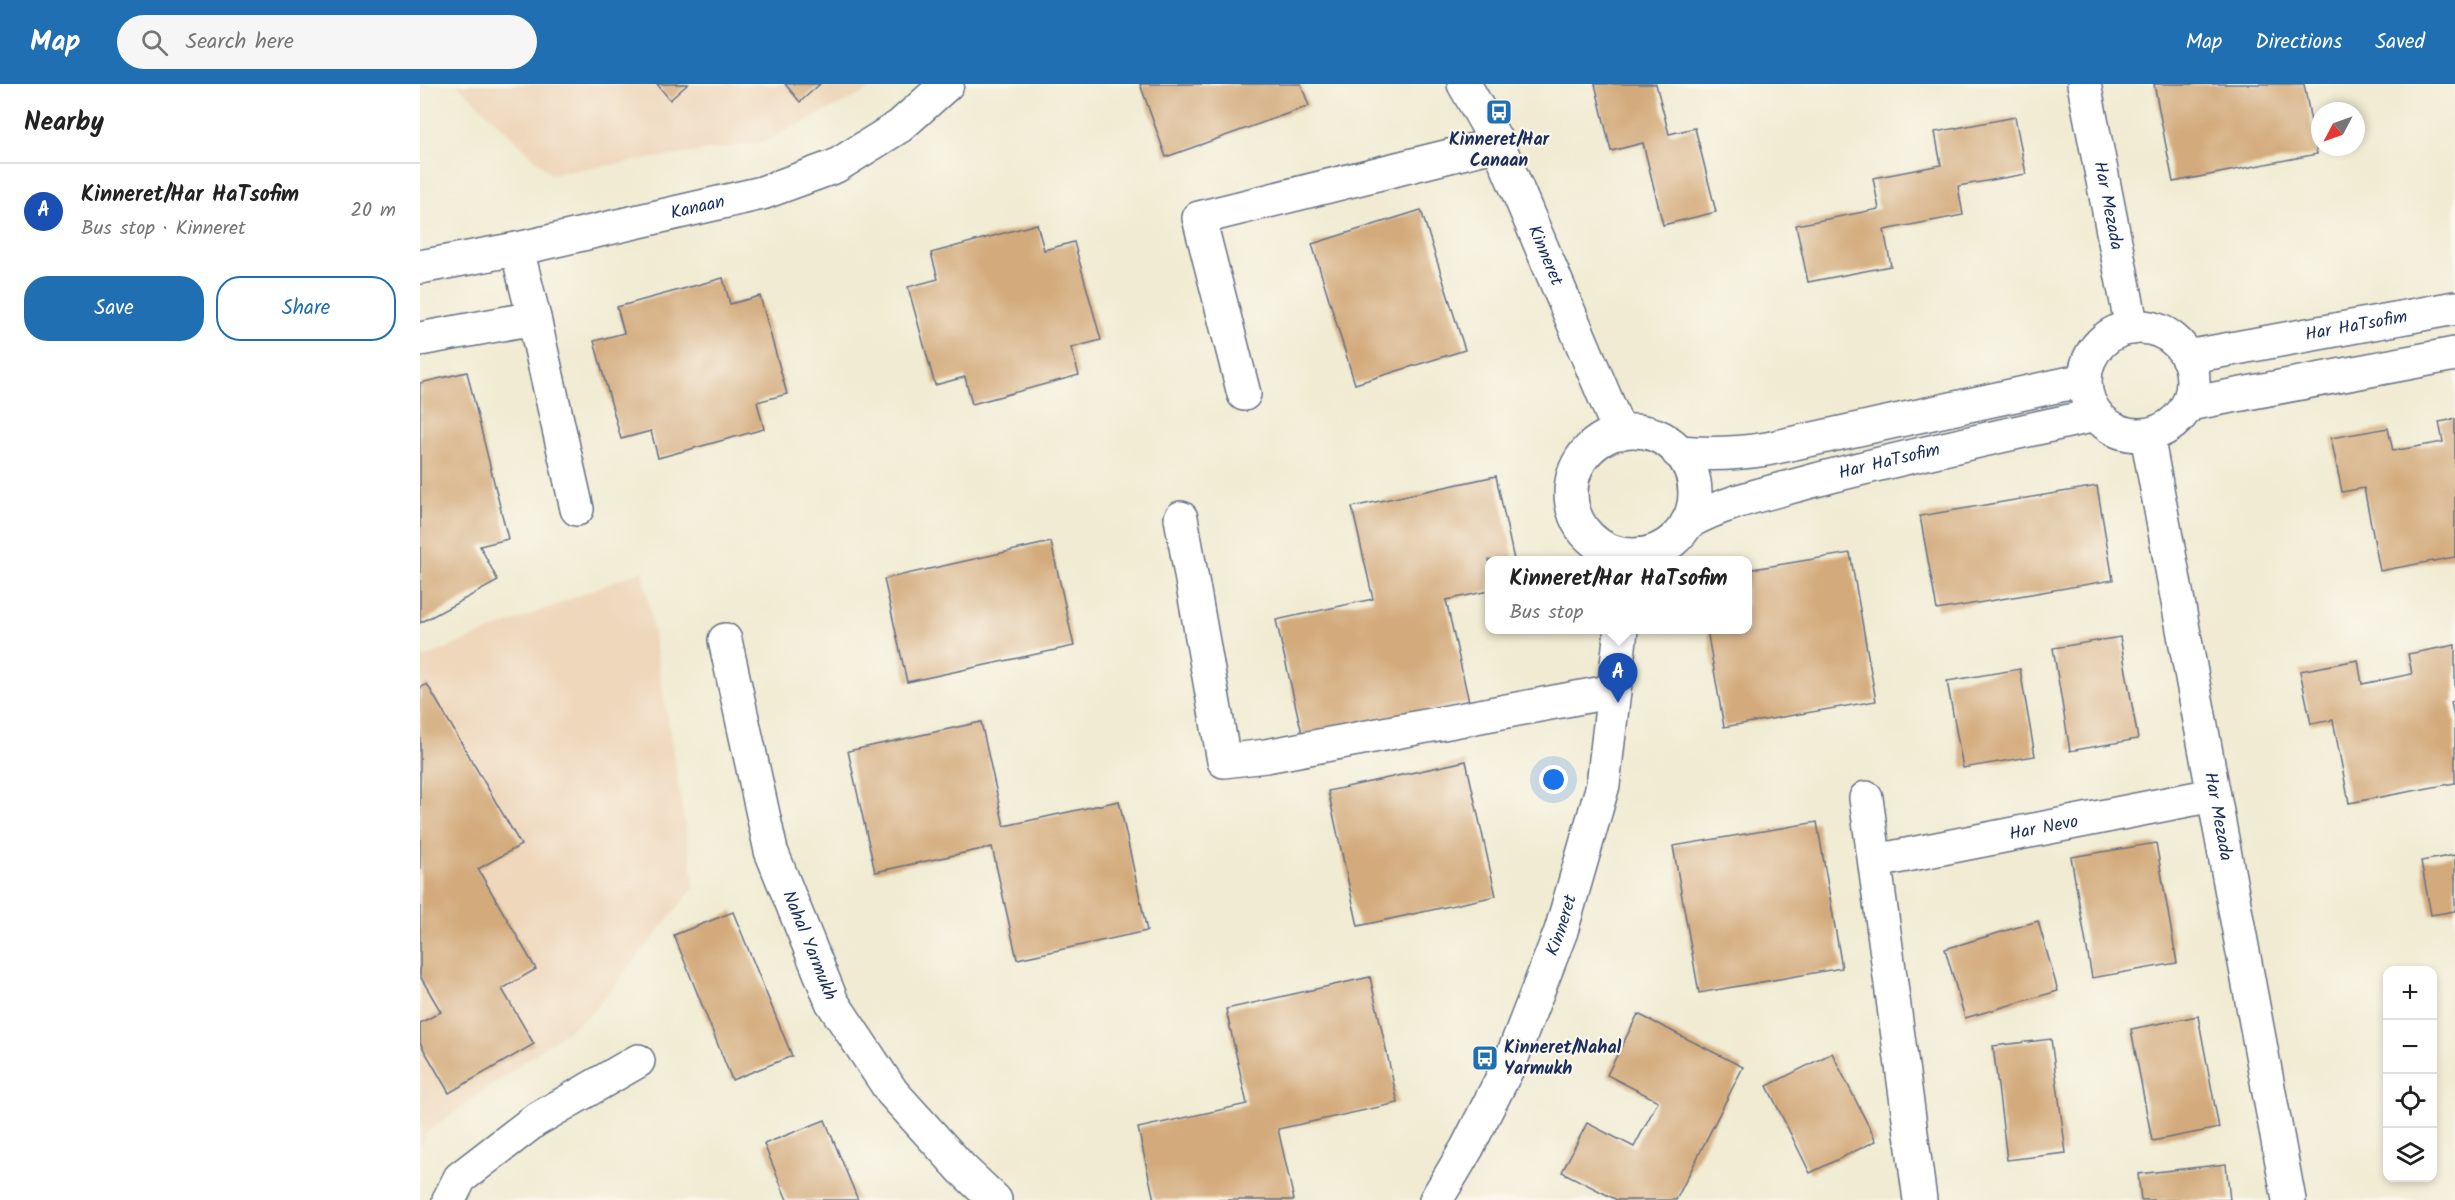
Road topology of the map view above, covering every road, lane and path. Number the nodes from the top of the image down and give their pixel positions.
1 (946, 84) edge
2 (1464, 84) edge
3 (2084, 84) edge
4 (1498, 144) junction
5 (517, 249) junction
6 (420, 267) edge
7 (2455, 308) edge
8 (534, 318) junction
9 (2132, 328) junction
10 (420, 339) edge
11 (2455, 354) edge
12 (2187, 357) junction
13 (2084, 380) junction
14 (1244, 394) dead end
15 (2189, 404) junction
16 (2096, 415) junction
17 (1620, 433) junction
18 (2147, 435) junction
19 (1678, 452) junction
20 (577, 509) dead end
21 (1181, 518) dead end
22 (1687, 523) junction
23 (1624, 556) edge
24 (1638, 556) edge
25 (1621, 634) edge
26 (725, 640) dead end
27 (1614, 691) junction
28 (2213, 795) junction
29 (1866, 798) dead end
30 (1876, 861) junction
31 (638, 1061) dead end
32 (449, 1200) edge
33 (995, 1200) edge
34 (1436, 1200) edge
35 (1920, 1200) edge
36 (2289, 1200) edge

1 - 5 street, Kanaan
2 - 4 street, Kinneret
3 - 9 street, Har Mezada
4 - 14 street
4 - 17 street, Kinneret
5 - 6 street, Kanaan
5 - 8 street
7 - 12 street, Har HaTsofim
8 - 10 street
8 - 20 street
9 - 12 street
9 - 13 street
11 - 15 street
12 - 15 street
13 - 16 street
13 - 19 street
15 - 18 street
16 - 18 street
16 - 22 street, Har HaTsofim
17 - 19 street
17 - 23 street
18 - 28 street, Har Mezada
19 - 22 street
21 - 27 street
22 - 24 street
25 - 27 street, Kinneret
26 - 33 street, Nahal Yarmukh
27 - 34 street, Kinneret
28 - 30 street, Har Nevo
28 - 36 street, Har Mezada
29 - 30 street
30 - 35 street
31 - 32 street

